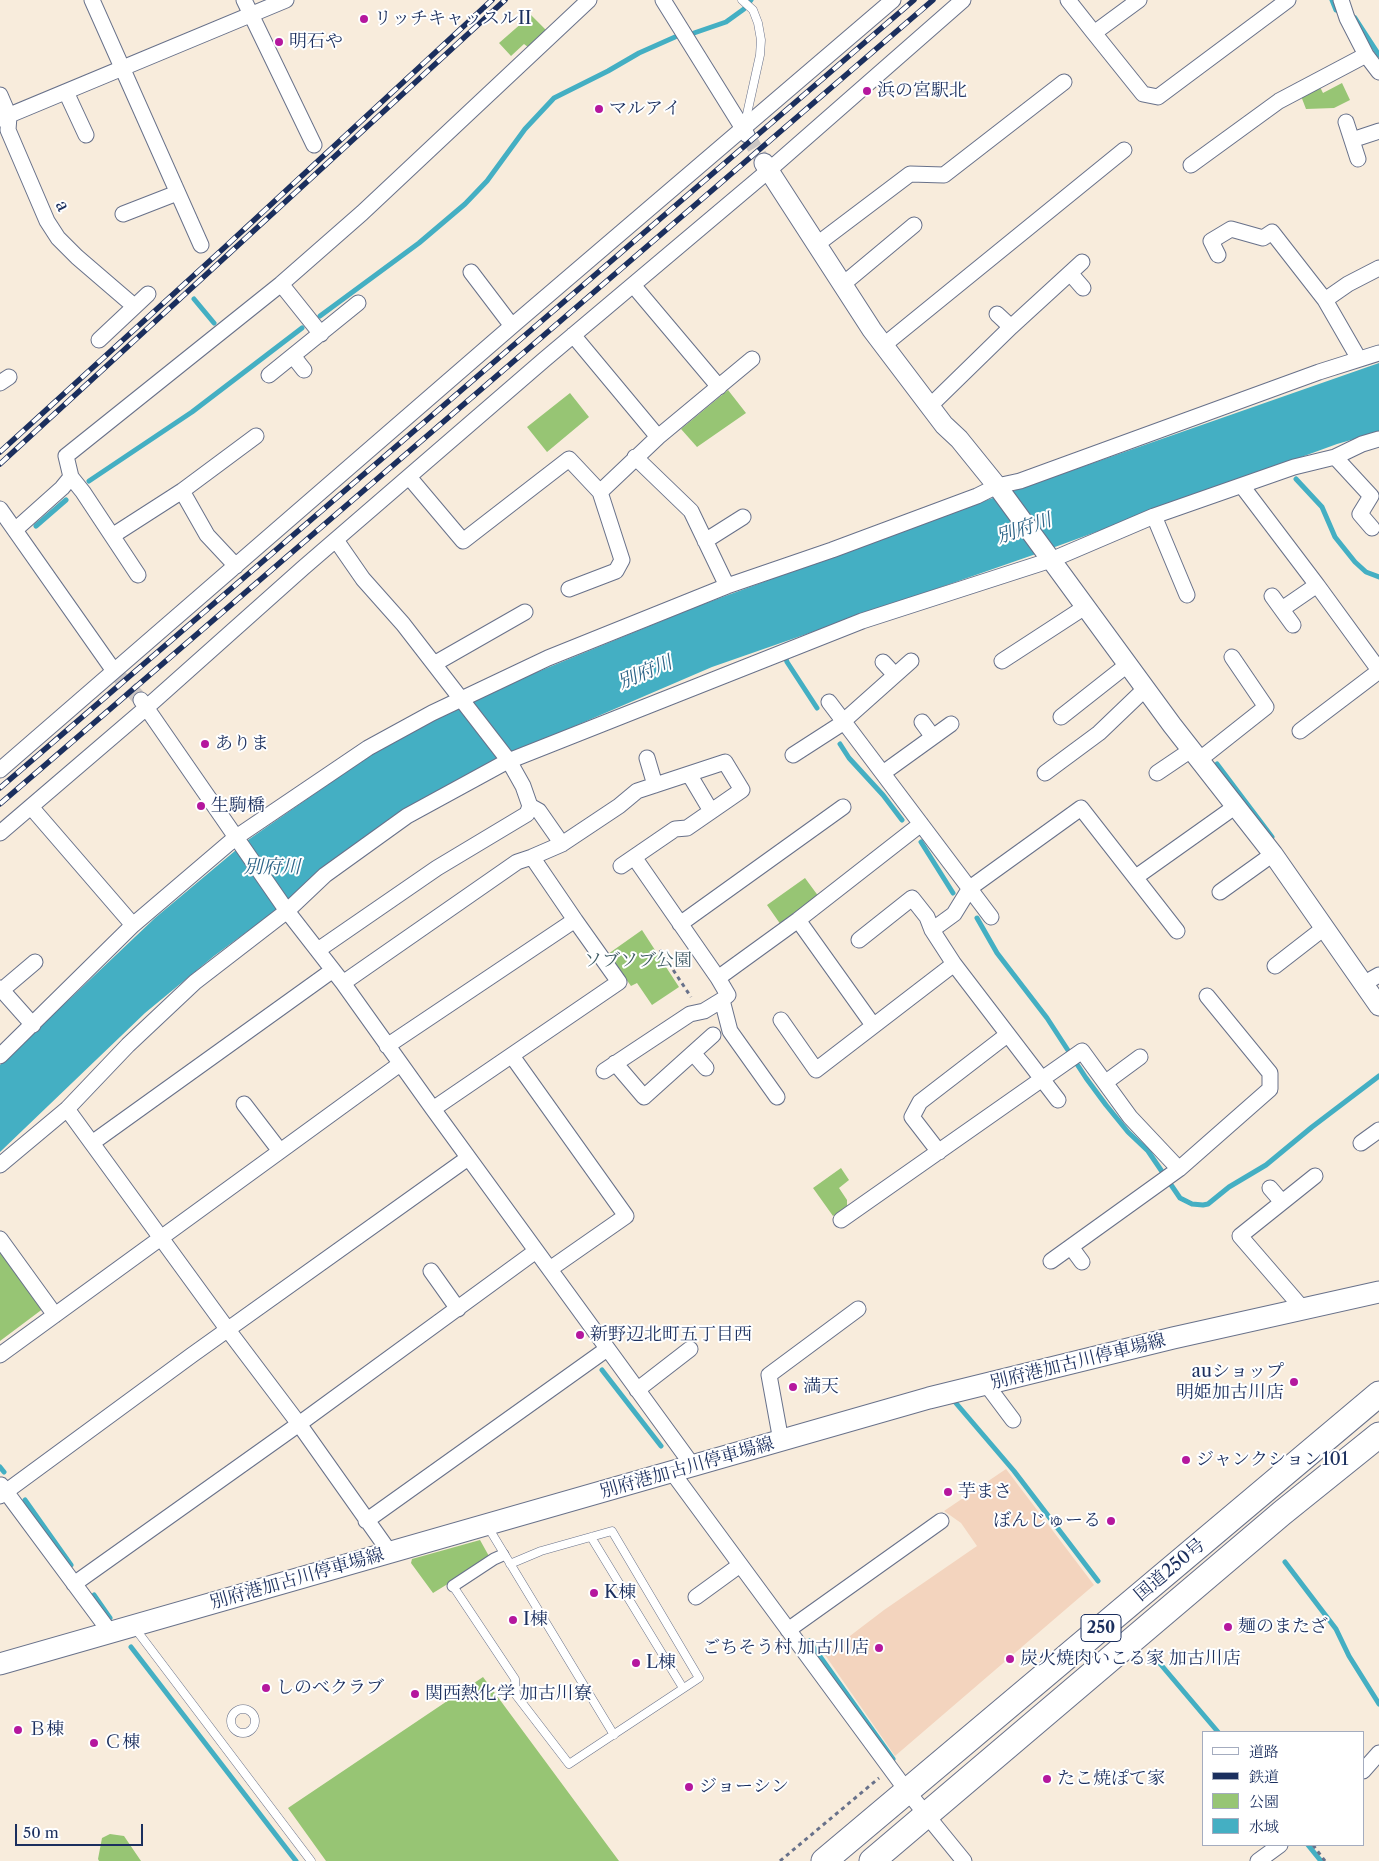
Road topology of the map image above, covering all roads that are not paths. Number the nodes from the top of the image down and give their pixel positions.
1 (92, 0) edge
2 (244, 0) edge
3 (286, 0) edge
4 (588, 0) edge
5 (663, 0) edge
6 (893, 0) edge
7 (963, 0) edge
8 (1068, 0) edge
9 (1138, 0) edge
10 (1288, 0) edge
11 (1341, 0) edge
12 (746, 3) edge
13 (251, 16) junction
14 (1094, 33) junction
15 (1366, 55) junction
16 (122, 69) junction
17 (1379, 72) edge
18 (1064, 82) dead end
19 (66, 92) junction
20 (0, 94) edge
21 (4, 118) edge
22 (1346, 122) dead end
23 (745, 131) junction
24 (1379, 131) edge
25 (86, 135) dead end
26 (1352, 140) junction
27 (314, 145) dead end
28 (1124, 150) dead end
29 (1358, 159) dead end
30 (1191, 165) dead end
31 (766, 167) junction
32 (177, 193) junction
33 (123, 214) dead end
34 (914, 225) dead end
35 (201, 245) dead end
36 (816, 245) junction
37 (1218, 255) dead end
38 (1082, 262) dead end
39 (1379, 268) edge
40 (471, 272) dead end
41 (1070, 273) junction
42 (282, 284) junction
43 (633, 285) junction
44 (842, 285) junction
45 (1083, 288) dead end
46 (148, 294) dead end
47 (1325, 300) junction
48 (358, 303) dead end
49 (134, 306) junction
50 (997, 314) dead end
51 (512, 326) junction
52 (1010, 327) junction
53 (321, 334) junction
54 (573, 335) junction
55 (99, 340) dead end
56 (884, 345) junction
57 (1379, 353) edge
58 (293, 356) junction
59 (752, 359) dead end
60 (1359, 359) junction
61 (304, 370) dead end
62 (269, 375) dead end
63 (719, 387) junction
64 (931, 405) junction
65 (256, 436) dead end
66 (658, 437) junction
67 (1379, 439) edge
68 (1335, 456) junction
69 (635, 457) junction
70 (409, 477) junction
71 (77, 484) junction
72 (997, 486) junction
73 (1242, 486) junction
74 (182, 491) junction
75 (600, 492) junction
76 (0, 510) edge
77 (1154, 516) junction
78 (743, 517) dead end
79 (1372, 528) dead end
80 (15, 530) junction
81 (112, 536) junction
82 (336, 540) junction
83 (705, 541) junction
84 (1051, 560) junction
85 (236, 566) junction
86 (138, 575) dead end
87 (1317, 585) junction
88 (727, 586) junction
89 (569, 589) dead end
90 (1187, 595) dead end
91 (1272, 596) dead end
92 (1085, 606) junction
93 (1282, 609) junction
94 (525, 612) dead end
95 (1293, 625) dead end
96 (1232, 657) dead end
97 (911, 661) dead end
98 (1002, 661) dead end
99 (883, 662) dead end
100 (434, 664) junction
101 (1127, 665) junction
102 (114, 671) junction
103 (1379, 671) edge
104 (895, 675) junction
105 (1146, 688) junction
106 (461, 698) junction
107 (829, 702) dead end
108 (143, 703) junction
109 (1061, 717) dead end
110 (922, 722) dead end
111 (951, 724) dead end
112 (836, 727) junction
113 (1300, 731) dead end
114 (933, 736) junction
115 (793, 755) dead end
116 (1195, 755) junction
117 (647, 758) dead end
118 (509, 761) junction
119 (0, 770) edge
120 (884, 773) junction
121 (1045, 773) dead end
122 (1157, 773) dead end
123 (689, 774) junction
124 (655, 785) junction
125 (530, 806) junction
126 (1236, 806) junction
127 (30, 807) junction
128 (843, 807) dead end
129 (711, 811) junction
130 (921, 824) junction
131 (0, 833) edge
132 (235, 838) junction
133 (562, 844) junction
134 (1273, 854) junction
135 (532, 857) junction
136 (1136, 877) junction
137 (968, 891) junction
138 (1220, 892) dead end
139 (288, 911) junction
140 (991, 917) dead end
141 (575, 920) junction
142 (798, 920) junction
143 (680, 924) junction
144 (133, 925) junction
145 (1324, 928) junction
146 (932, 930) junction
147 (1177, 932) dead end
148 (860, 940) dead end
149 (318, 950) junction
150 (35, 962) dead end
151 (954, 964) junction
152 (1275, 966) dead end
153 (323, 977) junction
154 (718, 978) junction
155 (1372, 979) edge
156 (344, 983) junction
157 (1, 989) edge
158 (1207, 996) dead end
159 (722, 1000) junction
160 (1379, 1006) edge
161 (781, 1020) dead end
162 (33, 1024) junction
163 (873, 1025) junction
164 (713, 1035) dead end
165 (1007, 1035) junction
166 (387, 1046) junction
167 (693, 1053) junction
168 (0, 1056) edge
169 (512, 1056) junction
170 (1140, 1057) dead end
171 (400, 1064) junction
172 (706, 1068) dead end
173 (1042, 1080) junction
174 (1106, 1082) junction
175 (777, 1097) dead end
176 (1058, 1100) dead end
177 (244, 1104) dead end
178 (67, 1109) junction
179 (433, 1109) junction
180 (1379, 1130) edge
181 (92, 1143) junction
182 (1361, 1143) dead end
183 (280, 1151) junction
184 (939, 1152) junction
185 (468, 1158) junction
186 (0, 1165) edge
187 (1179, 1169) junction
188 (1315, 1176) dead end
189 (1270, 1188) dead end
190 (1282, 1202) junction
191 (841, 1220) dead end
192 (162, 1237) junction
193 (0, 1239) edge
194 (1071, 1247) junction
195 (536, 1251) junction
196 (1051, 1261) dead end
197 (1082, 1262) dead end
198 (550, 1269) junction
199 (431, 1271) dead end
200 (1379, 1292) edge
201 (458, 1308) junction
202 (858, 1309) dead end
203 (1303, 1309) junction
204 (55, 1314) junction
205 (228, 1330) junction
206 (608, 1348) junction
207 (690, 1349) dead end
208 (0, 1355) edge
209 (986, 1384) junction
210 (636, 1390) junction
211 (1379, 1394) edge
212 (1013, 1420) dead end
213 (299, 1424) junction
214 (1379, 1435) edge
215 (780, 1441) junction
216 (692, 1466) junction
217 (672, 1472) junction
218 (2, 1490) edge
219 (366, 1521) junction
220 (940, 1521) dead end
221 (487, 1526) junction
222 (591, 1537) junction
223 (390, 1554) junction
224 (507, 1559) junction
225 (740, 1565) junction
226 (74, 1584) junction
227 (453, 1586) joint
228 (696, 1597) dead end
229 (133, 1625) junction
230 (788, 1630) junction
231 (110, 1632) junction
232 (0, 1664) edge
233 (683, 1688) junction
234 (233, 1730) dead end
235 (614, 1735) junction
236 (220, 1741) junction
237 (1377, 1760) edge
238 (1364, 1770) edge
239 (907, 1791) junction
240 (927, 1815) junction
241 (311, 1861) edge
242 (824, 1861) edge
243 (872, 1861) edge
244 (964, 1861) edge

1 - 16 street
2 - 13 street
3 - 13 street
4 - 42 street
5 - 23 street
6 - 23 street
7 - 31 street
8 - 14 street
9 - 14 street
10 - 14 street
11 - 15 street
12 - 23 lane
13 - 16 street
13 - 27 street
15 - 17 street
15 - 30 street
16 - 19 street
16 - 32 street
18 - 36 street
19 - 21 street
19 - 25 street
20 - 21 street, a
21 - 49 street, a
22 - 26 street
23 - 51 street
24 - 26 street
26 - 29 street
28 - 56 street
31 - 36 street
31 - 43 street
32 - 33 street
32 - 35 street
34 - 44 street
36 - 44 street
37 - 47 street
38 - 41 street
39 - 47 street
40 - 51 street
41 - 45 street
41 - 52 street
42 - 53 street
42 - 71 street
43 - 54 street
43 - 63 street
44 - 56 street
46 - 49 street
47 - 60 street
48 - 53 street
49 - 55 street
50 - 52 street
51 - 85 street
52 - 64 street
53 - 58 street
54 - 66 street
54 - 70 street
56 - 64 street
57 - 60 street
58 - 61 street
58 - 62 street
59 - 63 street
60 - 72 street
63 - 66 street
64 - 72 street
65 - 74 street
66 - 69 street
67 - 68 street
68 - 73 street
68 - 79 street
69 - 75 street
69 - 83 street
70 - 75 street
70 - 82 street
71 - 80 street
71 - 81 street
72 - 84 street
72 - 88 street
73 - 77 street
73 - 87 street
74 - 81 street
74 - 85 street
75 - 89 street
76 - 80 street
77 - 84 street
77 - 90 street
78 - 83 street
80 - 102 street
81 - 86 street
82 - 100 street
82 - 108 street
83 - 88 street
84 - 92 street
84 - 118 street
85 - 102 street
87 - 93 street
87 - 103 street
88 - 106 street
91 - 93 street
92 - 98 street
92 - 101 street
93 - 95 street
94 - 100 street
96 - 116 street
97 - 104 street
99 - 104 street
100 - 106 street
101 - 105 street
101 - 109 street
102 - 119 street
103 - 113 street
104 - 112 street
105 - 116 street
105 - 121 street
106 - 118 street
106 - 132 street
107 - 112 street
108 - 127 street
108 - 132 street
110 - 114 street
111 - 114 street
112 - 115 street
112 - 120 street
114 - 120 street
116 - 122 street
116 - 126 street
117 - 124 street
118 - 125 street
118 - 139 street
120 - 130 street
123 - 124 street
123 - 129 street
123 - 129 street
124 - 133 street
125 - 133 street
125 - 149 street
126 - 134 street
126 - 136 street
127 - 131 street
127 - 144 street
128 - 143 street
129 - 143 street
130 - 137 street
130 - 142 street
132 - 139 street
132 - 144 street
133 - 135 street
134 - 138 street
134 - 145 street
135 - 141 street
135 - 156 street
136 - 137 street
136 - 147 street
137 - 140 street
137 - 146 street
139 - 149 street
139 - 178 street
141 - 166 street
141 - 169 street
142 - 154 street
142 - 163 street
143 - 154 street
144 - 162 street
145 - 152 street
145 - 155 street
146 - 148 street
146 - 151 street
149 - 153 street
150 - 157 street
151 - 163 street
151 - 165 street
153 - 156 street
153 - 181 street
154 - 159 street
155 - 160 street
156 - 166 street
157 - 162 street
158 - 187 street
159 - 167 street
159 - 175 street
161 - 163 street
162 - 168 street
164 - 167 street
165 - 173 street
165 - 184 street
166 - 171 street
167 - 172 street
169 - 179 street
169 - 198 street
170 - 174 street
171 - 179 street
171 - 183 street
173 - 174 street
173 - 176 street
173 - 184 street
174 - 187 street
177 - 183 street
178 - 181 street
178 - 186 street
179 - 185 street
180 - 182 street
181 - 192 street
183 - 192 street
184 - 191 street
185 - 195 street
185 - 205 street
187 - 194 street
188 - 190 street
189 - 190 street
190 - 203 street
192 - 204 street
192 - 205 street
193 - 204 street
194 - 196 street
194 - 197 street
195 - 198 street
195 - 201 street
198 - 206 street
199 - 201 street
200 - 203 main road, 別府港加古川停車場線
201 - 213 street
202 - 215 street
203 - 209 main road, 別府港加古川停車場線
204 - 208 street
205 - 213 street
205 - 218 street
206 - 210 street
206 - 219 street
207 - 210 street
209 - 212 street
209 - 215 main road, 別府港加古川停車場線
210 - 216 street
211 - 239 highway, 国道250号 / 250
213 - 219 street
213 - 226 street
214 - 240 highway, 国道250号 / 250
215 - 216 main road, 別府港加古川停車場線
216 - 217 main road, 別府港加古川停車場線
217 - 221 main road, 別府港加古川停車場線
217 - 225 street
218 - 226 street
219 - 223 street
220 - 230 street
221 - 223 main road, 別府港加古川停車場線
221 - 224 lane
222 - 224 lane
222 - 233 lane
222 - 233 lane
223 - 229 main road, 別府港加古川停車場線
224 - 227 street
224 - 235 lane
225 - 228 street
225 - 230 street
226 - 231 street
227 - 235 lane
229 - 231 main road, 別府港加古川停車場線
229 - 236 lane
230 - 239 street
231 - 232 main road, 別府港加古川停車場線
233 - 235 lane
234 - 236 lane
236 - 241 lane
237 - 238 street
239 - 240 street
239 - 242 highway, 国道250号 / 250
240 - 243 highway, 国道250号 / 250
240 - 244 street

